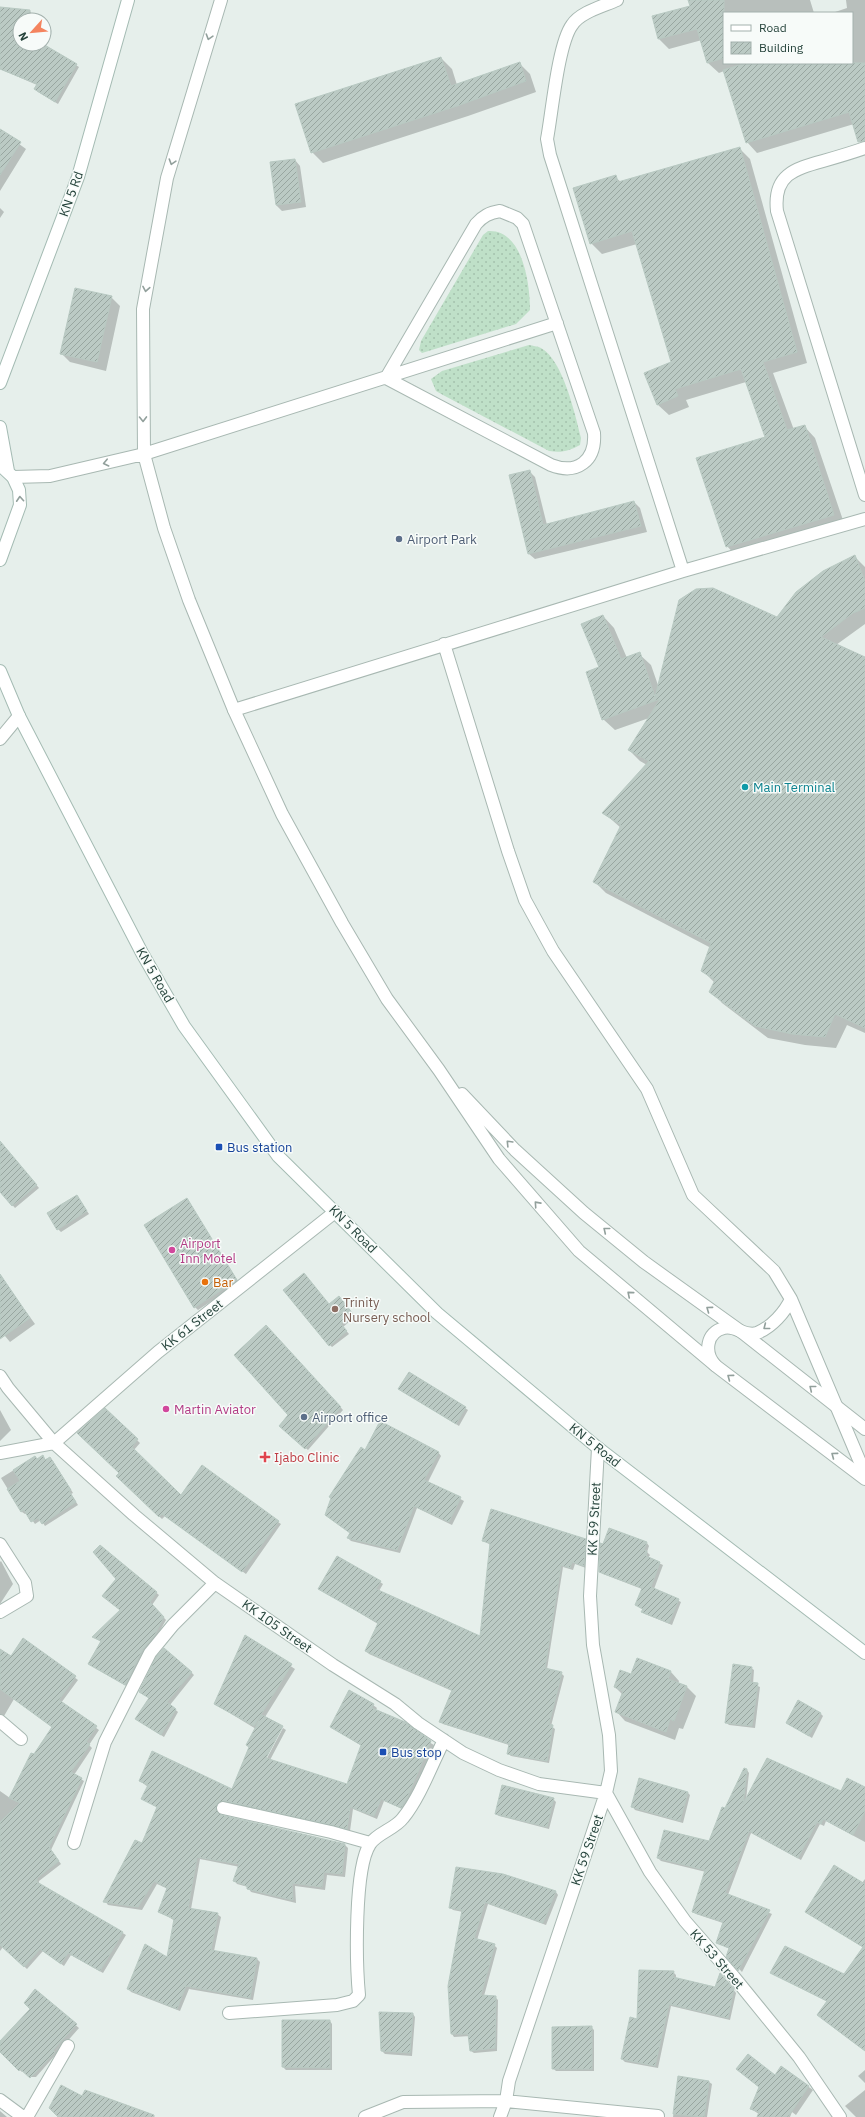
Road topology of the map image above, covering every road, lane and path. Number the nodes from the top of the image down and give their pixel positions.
1 (128, 0) edge
2 (221, 0) edge
3 (617, 0) edge
4 (865, 148) edge
5 (557, 323) junction
6 (386, 378) junction
7 (0, 383) edge
8 (0, 427) edge
9 (144, 454) junction
10 (7, 471) edge
11 (865, 495) edge
12 (865, 519) edge
13 (11, 528) junction
14 (0, 537) edge
15 (0, 560) edge
16 (683, 571) junction
17 (444, 644) junction
18 (0, 671) edge
19 (234, 710) junction
20 (19, 716) junction
21 (0, 739) edge
22 (439, 1070) junction
23 (335, 1212) junction
24 (791, 1299) junction
25 (743, 1333) junction
26 (716, 1366) junction
27 (0, 1376) edge
28 (839, 1410) junction
29 (864, 1428) edge
30 (54, 1443) junction
31 (598, 1448) junction
32 (0, 1453) edge
33 (865, 1474) edge
34 (865, 1479) edge
35 (0, 1544) edge
36 (215, 1583) junction
37 (0, 1612) edge
38 (865, 1653) edge
39 (0, 1721) edge
40 (21, 1739) dead end
41 (444, 1740) junction
42 (606, 1793) junction
43 (223, 1808) dead end
44 (74, 1843) dead end
45 (370, 1843) junction
46 (229, 2013) dead end
47 (68, 2046) dead end
48 (0, 2100) edge
49 (506, 2101) junction
50 (658, 2116) edge
51 (23, 2117) edge
52 (27, 2117) edge
53 (365, 2117) edge
54 (500, 2117) edge
55 (840, 2117) edge

1 - 7 street, KN 5 Rd
2 -> 9 street
3 - 16 street
4 - 11 street
5 - 6 street
5 - 6 street
5 - 6 street
6 - 9 street
8 - 10 street
9 -> 10 street
9 - 19 street
13 -> 10 street
12 - 16 street
13 - 14 street
13 - 15 street
16 - 17 street
17 - 19 street
17 - 24 street
18 - 20 street, KN 5 Road
19 - 22 street
20 - 21 street
20 - 23 street, KN 5 Road
25 -> 22 street
26 -> 22 street
23 - 30 street, KK 61 Street
23 - 31 street, KN 5 Road
24 -> 25 street
24 - 28 street
25 - 26 street
28 -> 25 street
34 -> 26 street
27 - 30 street, KK 105 Street
28 - 29 street
28 - 33 street
30 - 32 street
30 - 36 street, KK 105 Street
31 - 38 street, KN 5 Road
31 - 42 street, KK 59 Street
35 - 37 street
36 - 41 street, KK 105 Street
36 - 44 street
39 - 40 street
41 - 42 street, KK 105 Street
41 - 45 street
42 - 49 street, KK 59 Street
42 - 55 street, KK 53 Street
43 - 45 street
45 - 46 street
47 - 52 street
48 - 51 street
49 - 50 street
49 - 53 street
49 - 54 street, KK 59 Street

